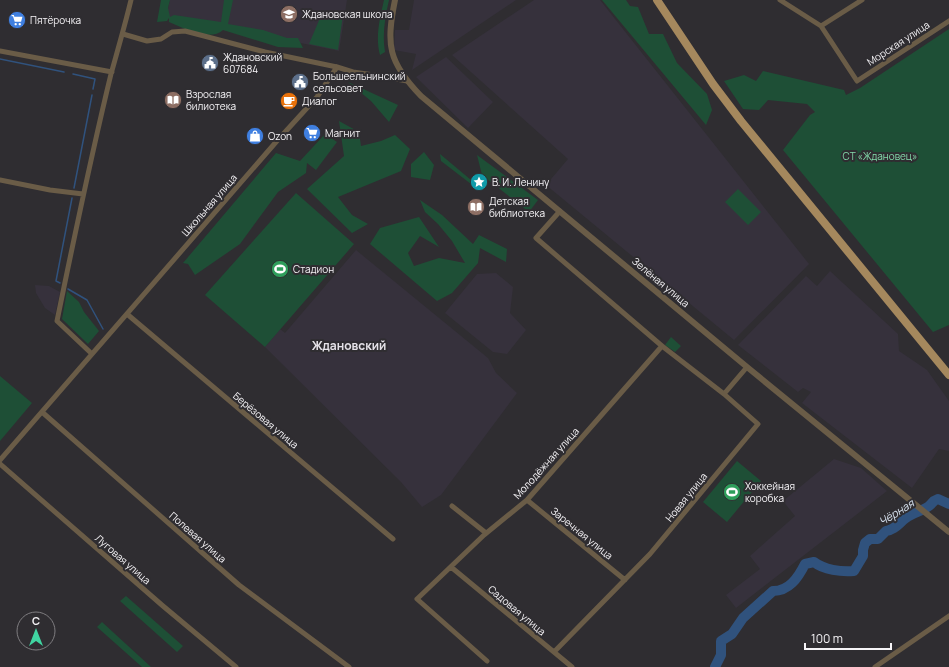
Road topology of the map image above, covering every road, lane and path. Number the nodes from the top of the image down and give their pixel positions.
1 (131, 0) edge
2 (396, 0) edge
3 (657, 0) edge
4 (780, 0) edge
5 (862, 0) edge
6 (949, 21) edge
7 (821, 26) junction
8 (123, 34) junction
9 (0, 51) edge
10 (337, 67) junction
11 (112, 72) junction
12 (407, 81) junction
13 (0, 180) edge
14 (83, 194) junction
15 (560, 211) junction
16 (127, 314) junction
17 (662, 346) junction
18 (92, 354) junction
19 (746, 367) junction
20 (949, 375) edge
21 (724, 394) junction
22 (42, 412) junction
23 (0, 460) edge
24 (0, 464) edge
25 (527, 500) junction
26 (452, 506) dead end
27 (949, 532) edge
28 (486, 533) junction
29 (393, 539) dead end
30 (452, 566) junction
31 (625, 580) junction
32 (949, 616) edge
33 (554, 652) junction
34 (487, 661) dead end
35 (236, 667) edge
36 (349, 667) edge
37 (572, 667) edge
38 (875, 667) edge

1 - 8 street
2 - 12 street, Зелёная улица
3 - 20 main road
4 - 7 street
5 - 7 street
6 - 7 street, Морская улица
8 - 10 street
8 - 11 street
9 - 11 street
10 - 12 street
10 - 16 street, Школьная улица
11 - 14 street
12 - 15 street, Зелёная улица
13 - 14 street
14 - 18 street
15 - 17 street
15 - 19 street, Зелёная улица
16 - 18 street, Школьная улица
16 - 29 street, Берёзовая улица
17 - 21 street
17 - 25 street, Молодёжная улица
18 - 22 street, Школьная улица
19 - 21 street
19 - 27 street, Зелёная улица
21 - 31 street, Новая улица
22 - 23 street, Школьная улица
22 - 36 street, Полевая улица
24 - 35 street, Луговая улица
25 - 28 street, Молодёжная улица
25 - 31 street, Заречная улица
26 - 28 street
28 - 30 street, Молодёжная улица
30 - 33 street, Садовая улица
30 - 34 street, Молодёжная улица
31 - 33 street, Новая улица
32 - 38 street
33 - 37 street, Садовая улица

